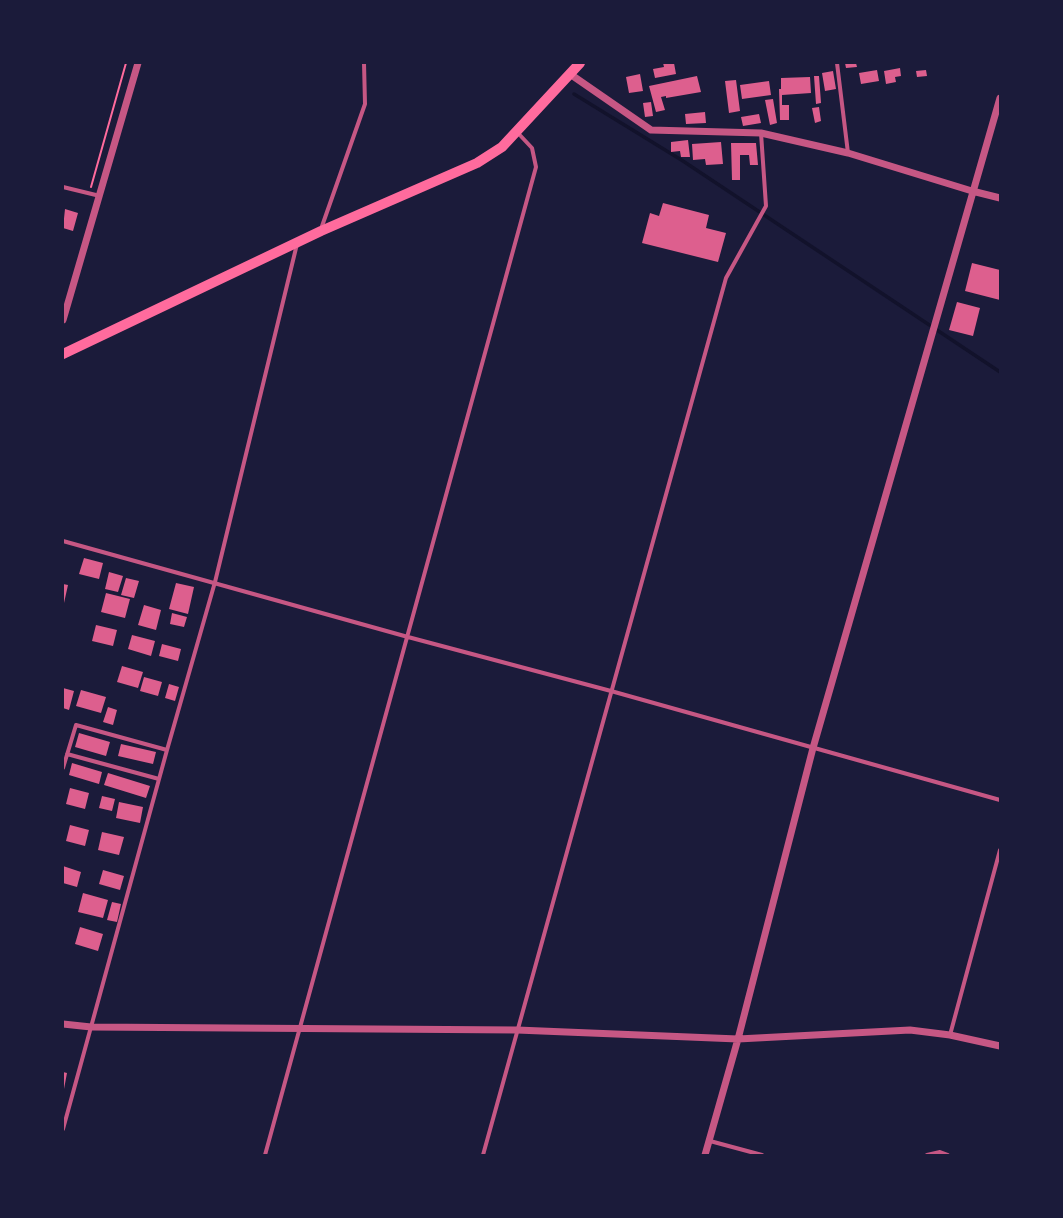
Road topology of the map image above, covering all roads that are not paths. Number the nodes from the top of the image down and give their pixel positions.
1 (138, 63) edge
2 (364, 63) edge
3 (580, 63) edge
4 (837, 63) edge
5 (568, 76) junction
6 (1000, 98) edge
7 (517, 132) junction
8 (761, 133) junction
9 (848, 153) junction
10 (63, 187) edge
11 (972, 191) junction
12 (101, 196) junction
13 (1000, 198) edge
14 (321, 231) junction
15 (297, 243) junction
16 (63, 320) edge
17 (63, 354) edge
18 (63, 541) edge
19 (215, 582) junction
20 (408, 637) junction
21 (611, 691) junction
22 (813, 748) junction
23 (167, 750) junction
24 (67, 754) junction
25 (63, 768) edge
26 (159, 779) junction
27 (1000, 800) edge
28 (1000, 850) edge
29 (63, 1024) edge
30 (91, 1027) junction
31 (300, 1030) junction
32 (517, 1030) junction
33 (950, 1035) junction
34 (738, 1039) junction
35 (1000, 1046) edge
36 (63, 1129) edge
37 (710, 1141) junction
38 (265, 1155) edge
39 (483, 1155) edge
40 (705, 1155) edge
41 (762, 1155) edge
42 (927, 1155) edge
43 (948, 1155) edge

1 - 12 street
2 - 14 street
3 - 5 main road
4 - 9 street
5 - 7 main road
5 - 8 street
6 - 11 street
7 - 14 main road
7 - 20 street
8 - 9 street
8 - 21 street
9 - 11 street
10 - 12 street
11 - 13 street
11 - 22 street
12 - 16 street
14 - 15 main road
15 - 17 main road
15 - 19 street
18 - 19 street
19 - 20 street
19 - 23 street
20 - 21 street
20 - 31 street
21 - 22 street
21 - 32 street
22 - 27 street
22 - 34 street
23 - 24 street
23 - 26 street
24 - 25 street
24 - 26 street
26 - 30 street
28 - 33 street
29 - 30 street
30 - 31 street
30 - 36 street
31 - 32 street
31 - 38 street
32 - 34 street
32 - 39 street
33 - 34 street
33 - 35 street
34 - 37 street
37 - 40 street
37 - 41 street
42 - 43 street

